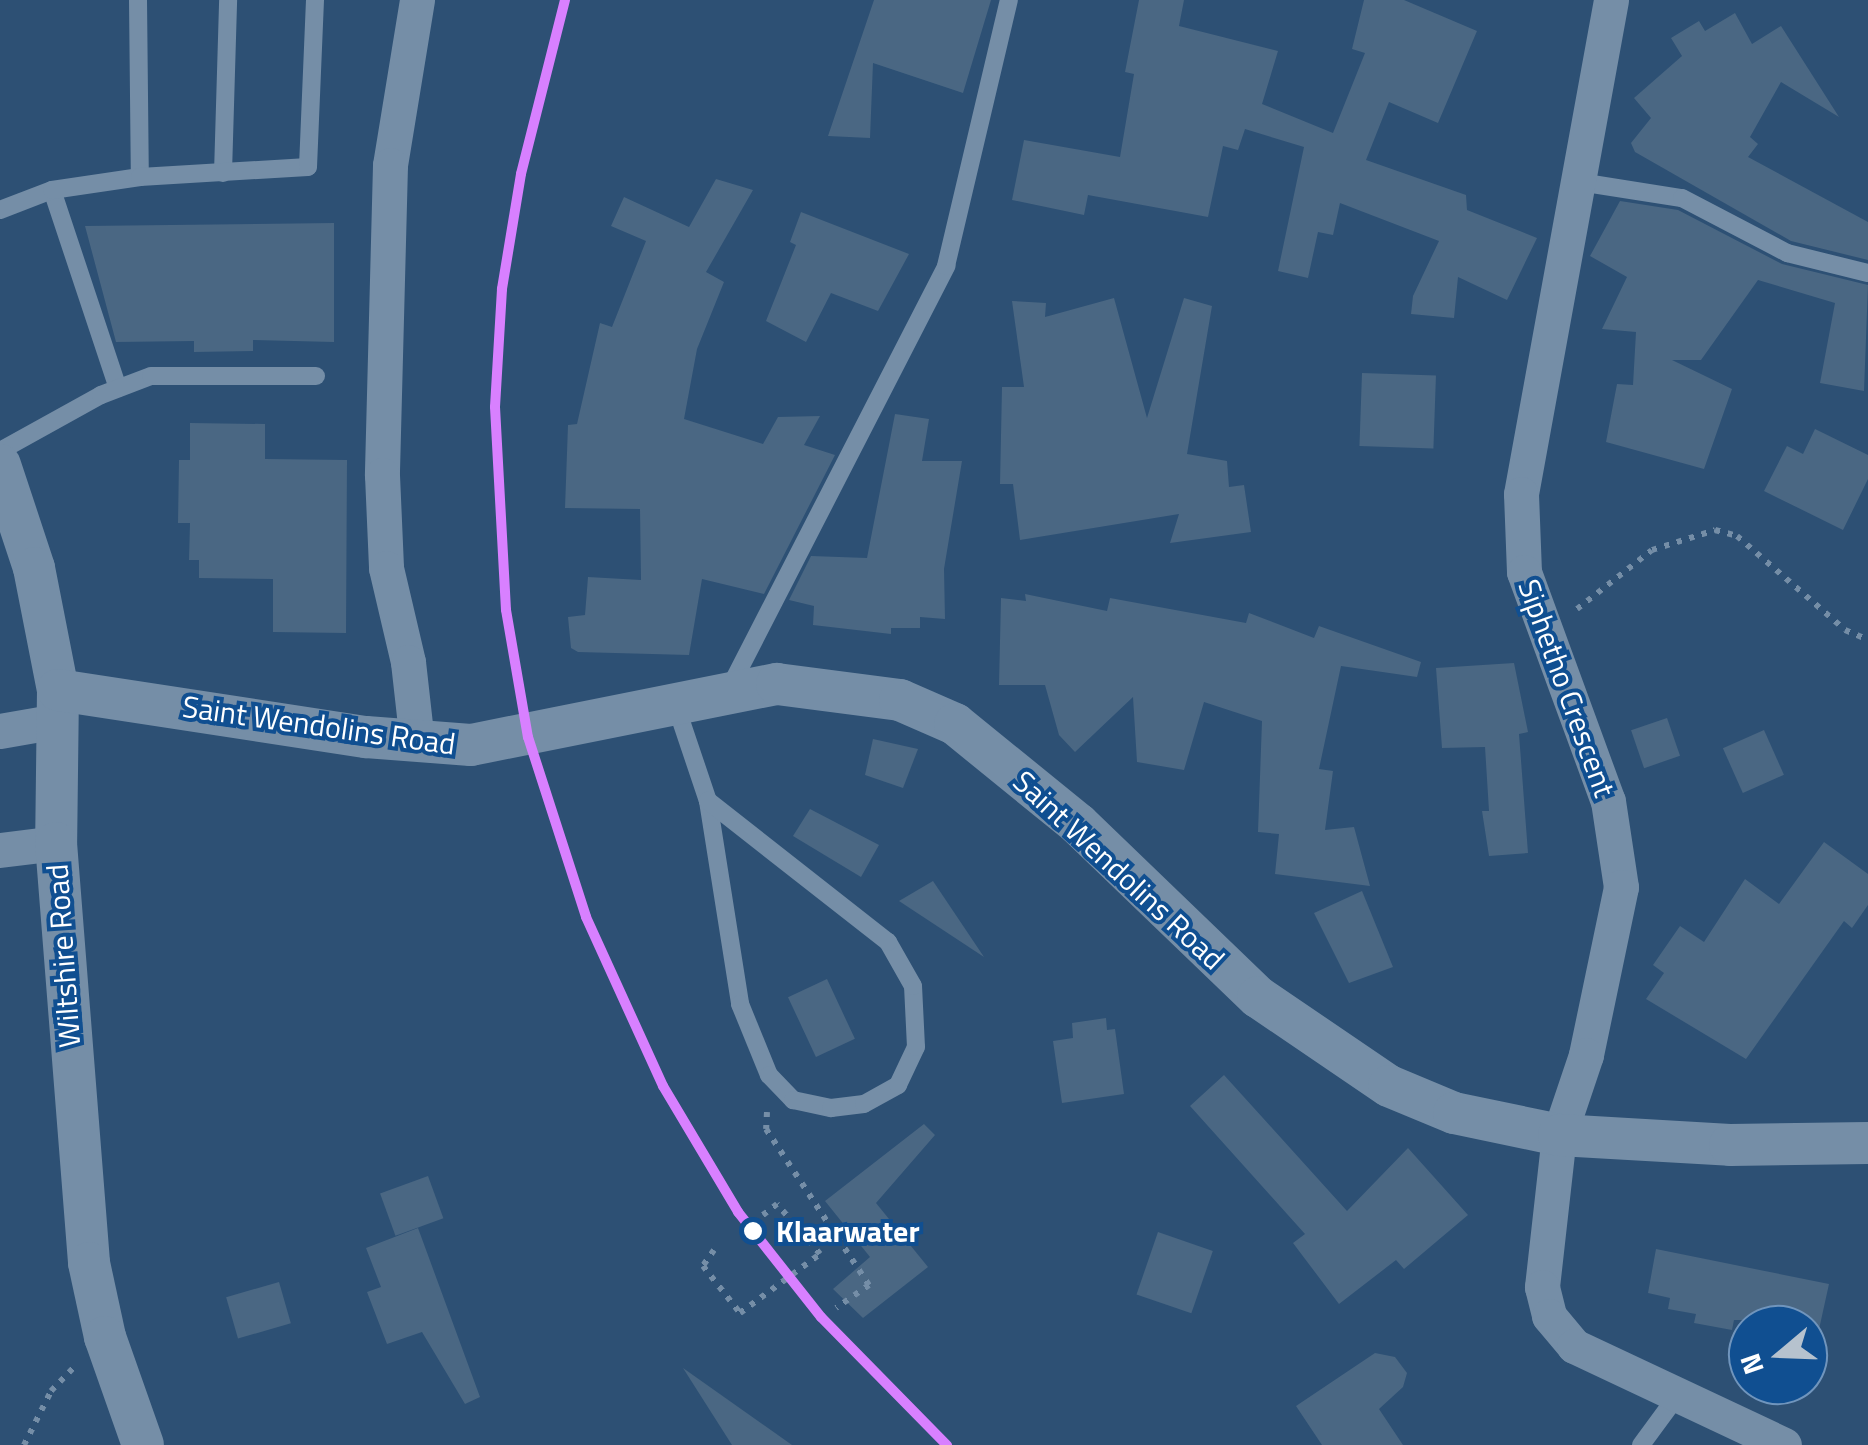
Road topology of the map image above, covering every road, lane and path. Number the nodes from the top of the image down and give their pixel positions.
1 (138, 0) edge
2 (228, 0) edge
3 (315, 0) edge
4 (417, 0) edge
5 (1008, 0) edge
6 (1610, 0) edge
7 (223, 173) junction
8 (140, 178) junction
9 (1573, 181) junction
10 (52, 190) junction
11 (0, 210) edge
12 (1868, 274) edge
13 (316, 376) dead end
14 (118, 388) junction
15 (0, 450) edge
16 (0, 465) edge
17 (1536, 616) junction
18 (1868, 640) edge
19 (727, 692) junction
20 (675, 703) junction
21 (58, 706) junction
22 (0, 731) edge
23 (417, 742) junction
24 (708, 801) junction
25 (56, 843) junction
26 (0, 850) edge
27 (769, 1075) junction
28 (1559, 1136) junction
29 (1868, 1143) edge
30 (764, 1215) dead end
31 (714, 1250) dead end
32 (836, 1308) dead end
33 (109, 1350) junction
34 (1677, 1396) junction
35 (24, 1445) edge
36 (143, 1445) edge
37 (1641, 1445) edge
38 (1784, 1445) edge

1 - 8 lane
2 - 7 lane
3 - 7 lane
4 - 23 street
5 - 19 lane
6 - 9 street, Siphetho Crescent
7 - 8 lane
8 - 10 lane
9 - 12 lane
9 - 17 street, Siphetho Crescent
10 - 11 lane
10 - 14 lane
13 - 14 lane
14 - 15 lane
16 - 21 street, Wiltshire Road
17 - 18 path
17 - 28 street, Siphetho Crescent
19 - 20 street, Saint Wendolins Road
19 - 28 street, Saint Wendolins Road
20 - 23 street, Saint Wendolins Road
20 - 24 lane
21 - 22 street
21 - 23 street, Saint Wendolins Road
21 - 25 street, Wiltshire Road
24 - 27 lane
24 - 27 lane
25 - 26 street
25 - 33 street, Wiltshire Road
27 - 32 path
28 - 29 street, Saint Wendolins Road
28 - 34 street, Siphetho Crescent
30 - 31 path
33 - 35 path
33 - 36 street, Wiltshire Road
34 - 37 lane
34 - 38 street, Siphetho Crescent

